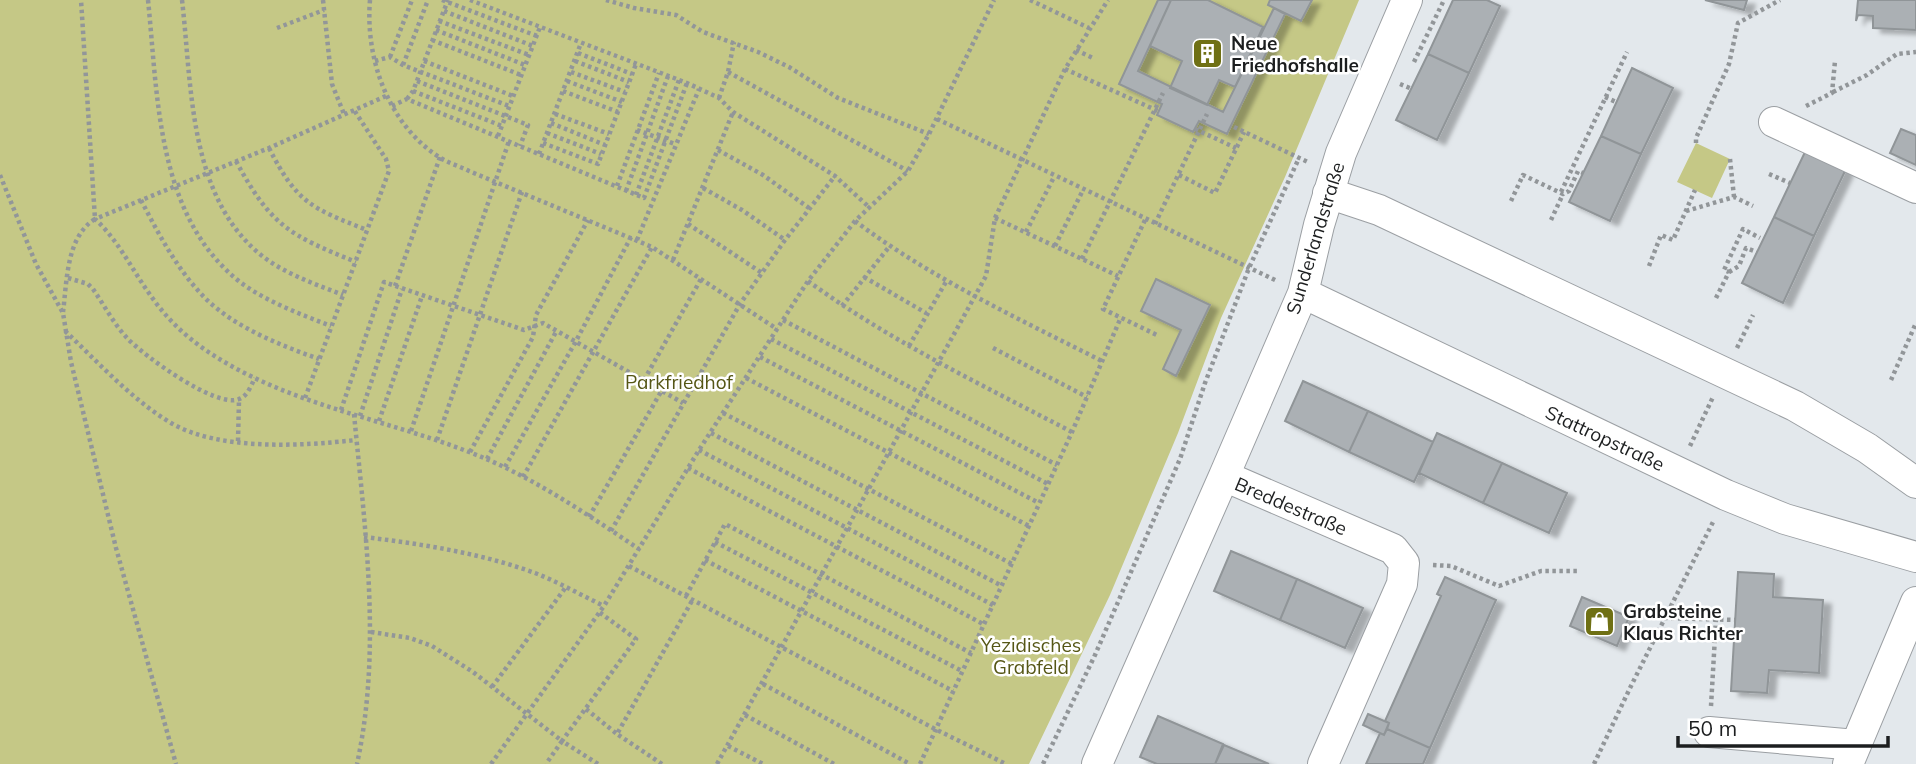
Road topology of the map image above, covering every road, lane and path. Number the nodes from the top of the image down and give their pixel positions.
1 (81, 0) edge
2 (148, 0) edge
3 (182, 0) edge
4 (323, 0) edge
5 (370, 0) edge
6 (412, 0) edge
7 (428, 0) edge
8 (470, 0) edge
9 (606, 0) edge
10 (994, 0) edge
11 (1030, 0) edge
12 (1108, 0) edge
13 (1406, 0) edge
14 (1444, 0) edge
15 (1780, 0) edge
16 (445, 1) edge
17 (324, 10) junction
18 (443, 11) junction
19 (439, 21) junction
20 (540, 27) junction
21 (277, 28) dead end
22 (1089, 28) junction
23 (436, 30) junction
24 (537, 36) junction
25 (432, 40) junction
26 (734, 42) junction
27 (581, 43) junction
28 (533, 46) junction
29 (1076, 50) junction
30 (1627, 52) dead end
31 (1916, 52) edge
32 (578, 53) junction
33 (529, 55) junction
34 (390, 57) junction
35 (1093, 58) dead end
36 (376, 61) junction
37 (424, 61) junction
38 (575, 61) junction
39 (1835, 61) dead end
40 (636, 64) junction
41 (403, 65) junction
42 (525, 65) junction
43 (1065, 69) junction
44 (420, 71) junction
45 (571, 72) junction
46 (728, 72) junction
47 (659, 73) junction
48 (632, 74) junction
49 (522, 75) junction
50 (668, 76) junction
51 (678, 80) junction
52 (416, 81) junction
53 (567, 81) junction
54 (629, 82) junction
55 (687, 83) junction
56 (1403, 85) dead end
57 (699, 89) junction
58 (413, 90) junction
59 (563, 91) junction
60 (625, 92) junction
61 (1163, 93) dead end
62 (1832, 93) junction
63 (386, 96) junction
64 (513, 96) junction
65 (1605, 97) junction
66 (719, 98) junction
67 (407, 99) junction
68 (622, 102) junction
69 (1616, 102) dead end
70 (392, 106) junction
71 (509, 106) junction
72 (354, 110) junction
73 (1156, 111) junction
74 (618, 112) junction
75 (733, 112) junction
76 (344, 114) junction
77 (555, 114) junction
78 (1207, 114) dead end
79 (505, 116) junction
80 (937, 119) junction
81 (1774, 122) joint
82 (551, 123) junction
83 (502, 126) junction
84 (1234, 127) dead end
85 (638, 130) junction
86 (1197, 130) junction
87 (1244, 132) junction
88 (547, 133) junction
89 (647, 133) junction
90 (609, 134) junction
91 (929, 134) junction
92 (498, 136) junction
93 (657, 137) junction
94 (666, 140) junction
95 (509, 141) junction
96 (543, 143) junction
97 (1696, 143) dead end
98 (675, 144) junction
99 (605, 145) junction
100 (520, 146) junction
101 (269, 148) junction
102 (1236, 148) junction
103 (718, 150) junction
104 (539, 153) junction
105 (602, 155) junction
106 (440, 158) junction
107 (1299, 158) junction
108 (1730, 159) dead end
109 (236, 161) junction
110 (1021, 161) junction
111 (908, 171) junction
112 (206, 173) junction
113 (1583, 173) dead end
114 (1769, 174) dead end
115 (0, 175) edge
116 (1179, 175) junction
117 (835, 176) junction
118 (1054, 177) junction
119 (495, 181) junction
120 (1331, 183) junction
121 (1790, 183) dead end
122 (174, 186) junction
123 (617, 186) junction
124 (703, 188) junction
125 (1916, 188) edge
126 (1083, 190) junction
127 (1695, 190) dead end
128 (626, 191) junction
129 (522, 192) junction
130 (1562, 193) junction
131 (636, 195) junction
132 (1734, 197) junction
133 (141, 200) junction
134 (1511, 201) dead end
135 (1110, 203) junction
136 (1753, 206) dead end
137 (809, 208) junction
138 (870, 208) junction
139 (1685, 212) junction
140 (995, 218) junction
141 (95, 219) junction
142 (588, 220) junction
143 (1145, 220) junction
144 (1551, 220) dead end
145 (856, 221) junction
146 (688, 224) junction
147 (1155, 224) junction
148 (367, 230) junction
149 (1027, 232) junction
150 (631, 237) junction
151 (1760, 238) dead end
152 (637, 240) junction
153 (785, 240) junction
154 (1055, 246) junction
155 (652, 247) junction
156 (889, 247) junction
157 (1757, 252) dead end
158 (1082, 259) junction
159 (673, 260) junction
160 (355, 262) junction
161 (1649, 266) dead end
162 (1249, 268) junction
163 (1728, 272) junction
164 (762, 273) junction
165 (1118, 276) junction
166 (864, 277) junction
167 (68, 278) junction
168 (701, 279) junction
169 (947, 280) junction
170 (808, 281) junction
171 (395, 286) junction
172 (402, 289) junction
173 (1303, 293) junction
174 (343, 295) junction
175 (422, 296) junction
176 (974, 297) junction
177 (1716, 298) dead end
178 (740, 304) junction
179 (452, 306) junction
180 (842, 306) junction
181 (63, 313) junction
182 (927, 313) junction
183 (480, 316) junction
184 (1121, 317) junction
185 (783, 320) junction
186 (1916, 324) edge
187 (331, 326) junction
188 (534, 326) junction
189 (777, 329) junction
190 (65, 330) junction
191 (557, 330) junction
192 (1158, 336) dead end
193 (771, 339) junction
194 (576, 341) junction
195 (909, 346) junction
196 (993, 348) dead end
197 (594, 351) junction
198 (760, 357) junction
199 (319, 359) junction
200 (1102, 361) junction
201 (939, 362) junction
202 (255, 378) junction
203 (746, 378) junction
204 (644, 380) junction
205 (1891, 380) dead end
206 (662, 390) junction
207 (921, 394) junction
208 (1087, 397) junction
209 (305, 398) junction
210 (239, 400) junction
211 (683, 402) junction
212 (341, 410) junction
213 (911, 412) junction
214 (723, 413) junction
215 (354, 414) junction
216 (360, 416) junction
217 (379, 421) junction
218 (901, 430) junction
219 (411, 431) junction
220 (1072, 432) junction
221 (711, 433) junction
222 (356, 440) junction
223 (437, 440) junction
224 (238, 441) junction
225 (699, 450) junction
226 (470, 452) junction
227 (889, 452) junction
228 (487, 459) junction
229 (1057, 465) junction
230 (505, 467) junction
231 (688, 468) junction
232 (523, 477) junction
233 (1224, 477) junction
234 (1916, 483) edge
235 (1048, 484) junction
236 (869, 490) junction
237 (1726, 495) junction
238 (1039, 503) junction
239 (857, 510) junction
240 (589, 517) junction
241 (1029, 526) junction
242 (848, 529) junction
243 (611, 531) junction
244 (364, 537) junction
245 (715, 542) junction
246 (838, 547) junction
247 (639, 550) junction
248 (1916, 557) edge
249 (705, 560) junction
250 (1404, 563) junction
251 (1012, 564) junction
252 (629, 566) junction
253 (1577, 571) dead end
254 (822, 574) junction
255 (1002, 586) junction
256 (566, 587) junction
257 (812, 593) junction
258 (686, 596) junction
259 (693, 599) junction
260 (1916, 601) edge
261 (993, 605) junction
262 (604, 606) junction
263 (802, 611) junction
264 (599, 612) junction
265 (1664, 618) junction
266 (1716, 619) junction
267 (1735, 620) dead end
268 (985, 625) junction
269 (370, 632) junction
270 (782, 647) junction
271 (971, 653) junction
272 (962, 671) junction
273 (763, 684) junction
274 (492, 687) junction
275 (953, 691) junction
276 (586, 709) junction
277 (527, 715) junction
278 (745, 715) junction
279 (935, 729) junction
280 (1709, 732) joint
281 (617, 734) junction
282 (562, 741) junction
283 (728, 746) junction
284 (1852, 755) edge
285 (176, 764) edge
286 (357, 764) edge
287 (491, 764) edge
288 (546, 764) edge
289 (598, 764) edge
290 (662, 764) edge
291 (717, 764) edge
292 (763, 764) edge
293 (834, 764) edge
294 (910, 764) edge
295 (920, 764) edge
296 (1006, 764) edge
297 (1043, 764) edge
298 (1097, 764) edge
299 (1323, 764) edge
300 (1594, 764) edge

1 - 141 path
2 - 122 path
3 - 112 path
4 - 17 path
5 - 36 path
6 - 34 path
7 - 41 path
8 - 20 path
9 - 26 path
10 - 80 path
11 - 22 path
12 - 22 path
13 - 120 street, Sunderlandstraße
14 - 56 path
15 - 97 path
16 - 18 path
16 - 24 path
17 - 21 path
17 - 76 path
18 - 19 path
18 - 28 path
19 - 23 path
19 - 33 path
20 - 24 path
20 - 27 path
22 - 29 path
23 - 25 path
23 - 42 path
24 - 28 path
25 - 37 path
25 - 49 path
26 - 46 path
26 - 91 path
27 - 32 path
27 - 40 path
28 - 33 path
29 - 35 path
29 - 43 path
30 - 65 path
31 - 62 path
32 - 38 path
32 - 48 path
33 - 42 path
34 - 36 path
34 - 41 path
36 - 63 path
37 - 44 path
37 - 64 path
38 - 45 path
38 - 54 path
39 - 62 path
40 - 47 path
40 - 48 path
41 - 44 path
42 - 49 path
43 - 73 path
43 - 110 path
44 - 52 path
44 - 71 path
45 - 53 path
45 - 60 path
46 - 66 path
46 - 111 path
47 - 50 path
47 - 85 path
48 - 54 path
49 - 64 path
50 - 51 path
50 - 89 path
51 - 55 path
51 - 93 path
52 - 58 path
52 - 79 path
53 - 59 path
53 - 68 path
54 - 60 path
55 - 57 path
55 - 94 path
57 - 66 path
57 - 98 path
58 - 67 path
58 - 83 path
59 - 74 path
59 - 77 path
60 - 68 path
61 - 73 path
62 - 81 path
63 - 70 path
63 - 72 path
64 - 71 path
65 - 69 path
65 - 130 path
66 - 75 path
67 - 70 path
67 - 92 path
68 - 74 path
70 - 106 path
71 - 79 path
72 - 76 path
72 - 148 path
73 - 135 path
74 - 90 path
75 - 103 path
75 - 117 path
76 - 101 path
77 - 82 path
77 - 90 path
78 - 86 path
79 - 83 path
79 - 100 path
80 - 91 path
80 - 110 path
81 - 125 street
82 - 88 path
82 - 99 path
83 - 92 path
84 - 87 path
85 - 89 path
85 - 123 path
86 - 102 path
86 - 116 path
87 - 102 path
87 - 107 path
88 - 96 path
88 - 105 path
89 - 93 path
89 - 128 path
90 - 99 path
91 - 111 path
92 - 95 path
93 - 94 path
93 - 131 path
94 - 98 path
94 - 131 path
95 - 100 path
95 - 119 path
96 - 104 path
96 - 105 path
98 - 152 path
99 - 105 path
100 - 104 path
101 - 109 path
101 - 148 path
102 - 116 path
103 - 124 path
103 - 137 path
104 - 123 path
106 - 119 path
106 - 171 path
107 - 120 path
107 - 162 path
108 - 132 path
109 - 112 path
109 - 160 path
110 - 118 path
110 - 140 path
111 - 138 path
112 - 122 path
112 - 174 path
113 - 130 path
114 - 121 path
115 - 181 path
116 - 147 path
117 - 137 path
117 - 138 path
118 - 126 path
118 - 149 path
119 - 129 path
119 - 179 path
120 - 173 street, Sunderlandstraße
120 - 234 street
122 - 133 path
122 - 187 path
123 - 128 path
124 - 146 path
124 - 153 path
126 - 135 path
126 - 154 path
127 - 139 path
128 - 131 path
129 - 142 path
129 - 183 path
130 - 134 path
130 - 144 path
132 - 136 path
132 - 139 path
133 - 141 path
133 - 199 path
135 - 143 path
135 - 158 path
137 - 153 path
138 - 145 path
139 - 161 path
140 - 149 path
140 - 176 path
141 - 167 path
141 - 202 path
142 - 150 path
142 - 188 path
143 - 147 path
143 - 165 path
145 - 156 path
145 - 170 path
146 - 159 path
146 - 164 path
147 - 162 path
148 - 160 path
149 - 154 path
150 - 152 path
150 - 194 path
151 - 163 path
152 - 155 path
153 - 164 path
154 - 158 path
155 - 159 path
155 - 197 path
156 - 166 path
156 - 169 path
157 - 163 path
158 - 165 path
159 - 168 path
160 - 174 path
162 - 173 path
162 - 297 path
163 - 177 path
164 - 178 path
165 - 184 path
166 - 180 path
166 - 182 path
167 - 181 path
167 - 210 path
168 - 178 path
168 - 204 path
169 - 176 path
169 - 182 path
170 - 180 path
170 - 185 path
171 - 172 path
171 - 212 path
172 - 175 path
172 - 216 path
173 - 233 street, Sunderlandstraße
173 - 237 street, Stattropstraße
174 - 187 path
175 - 179 path
175 - 217 path
176 - 200 path
176 - 201 path
178 - 189 path
178 - 211 path
179 - 183 path
179 - 219 path
180 - 195 path
181 - 190 path
182 - 195 path
183 - 188 path
183 - 223 path
184 - 192 path
184 - 200 path
185 - 189 path
185 - 207 path
186 - 205 path
187 - 199 path
188 - 191 path
188 - 226 path
189 - 193 path
190 - 224 path
190 - 285 path
191 - 194 path
191 - 228 path
193 - 198 path
193 - 213 path
194 - 197 path
194 - 230 path
195 - 201 path
196 - 208 path
197 - 204 path
197 - 232 path
198 - 203 path
198 - 218 path
199 - 209 path
200 - 208 path
201 - 207 path
201 - 220 path
202 - 209 path
202 - 210 path
203 - 214 path
203 - 227 path
204 - 206 path
206 - 211 path
206 - 240 path
207 - 213 path
207 - 229 path
208 - 220 path
209 - 212 path
210 - 224 path
211 - 243 path
212 - 215 path
213 - 218 path
213 - 235 path
214 - 221 path
214 - 236 path
215 - 216 path
215 - 222 path
216 - 217 path
217 - 219 path
218 - 227 path
218 - 238 path
219 - 223 path
220 - 229 path
221 - 225 path
221 - 239 path
222 - 224 path
222 - 244 path
223 - 226 path
225 - 231 path
225 - 242 path
226 - 228 path
227 - 236 path
227 - 241 path
228 - 230 path
229 - 235 path
230 - 232 path
231 - 246 path
231 - 247 path
232 - 240 path
233 - 250 street, Breddestraße
233 - 298 street, Breddestraße
235 - 238 path
236 - 239 path
236 - 251 path
237 - 248 street, Stattropstraße
237 - 265 path
238 - 241 path
239 - 242 path
239 - 255 path
240 - 243 path
241 - 251 path
242 - 246 path
242 - 261 path
243 - 247 path
244 - 256 path
244 - 269 path
245 - 249 path
245 - 254 path
245 - 257 path
246 - 254 path
246 - 268 path
247 - 252 path
249 - 258 path
249 - 263 path
250 - 253 path
250 - 299 street
251 - 255 path
252 - 258 path
252 - 262 path
254 - 257 path
254 - 271 path
255 - 261 path
256 - 262 path
256 - 274 path
257 - 263 path
257 - 272 path
258 - 259 path
259 - 270 path
259 - 281 path
260 - 284 street
261 - 268 path
262 - 264 path
263 - 270 path
263 - 275 path
264 - 276 path
264 - 277 path
265 - 266 path
265 - 300 path
266 - 267 path
266 - 280 path
268 - 271 path
269 - 274 path
269 - 286 path
270 - 273 path
270 - 279 path
271 - 272 path
272 - 275 path
273 - 278 path
273 - 294 path
274 - 277 path
275 - 279 path
276 - 281 path
276 - 282 path
277 - 282 path
277 - 287 path
278 - 283 path
278 - 293 path
279 - 295 path
279 - 296 path
280 - 284 street
281 - 290 path
282 - 288 path
282 - 289 path
283 - 291 path
283 - 292 path

